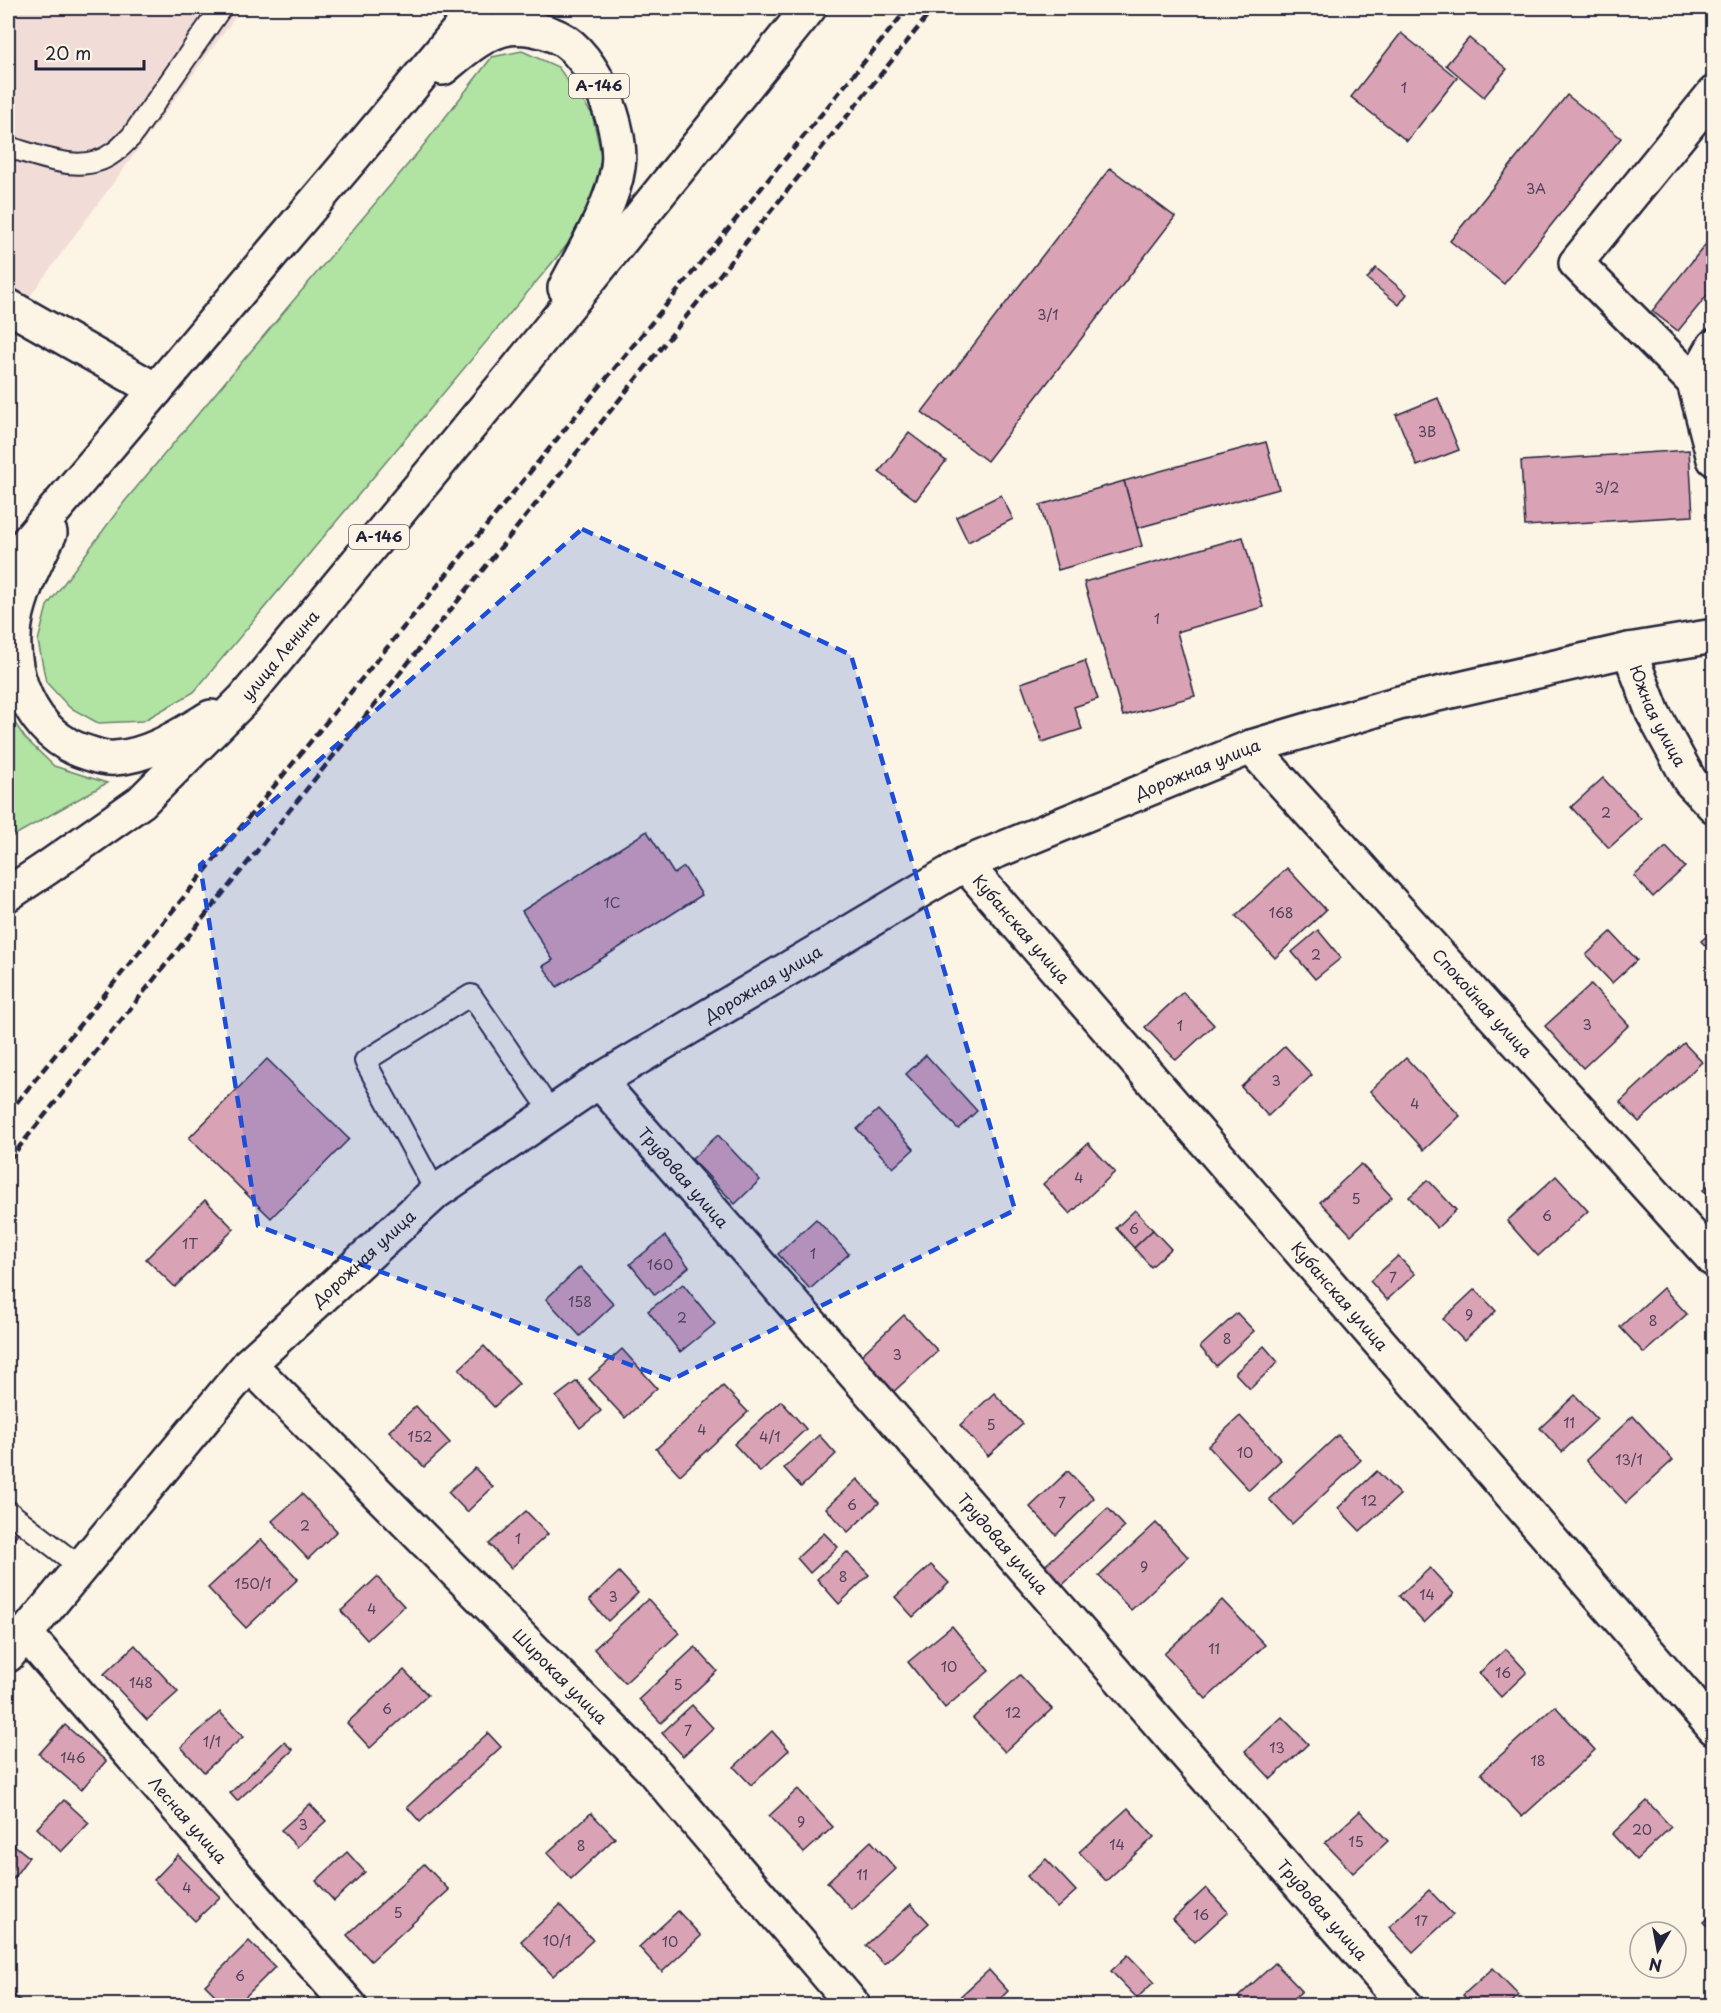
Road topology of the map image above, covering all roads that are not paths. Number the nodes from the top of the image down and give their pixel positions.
1 (221, 8) edge
2 (477, 8) edge
3 (809, 8) edge
4 (1713, 93) edge
5 (8, 147) edge
6 (354, 156) junction
7 (8, 306) edge
8 (1713, 346) edge
9 (513, 374) junction
10 (1694, 382) junction
11 (156, 390) junction
12 (1713, 459) edge
13 (68, 494) junction
14 (8, 565) edge
15 (1713, 636) edge
16 (1629, 650) junction
17 (244, 699) junction
18 (1251, 747) junction
19 (1713, 806) edge
20 (965, 864) junction
21 (8, 894) edge
22 (599, 1081) junction
23 (552, 1113) junction
24 (436, 1192) junction
25 (1713, 1260) edge
26 (249, 1364) junction
27 (8, 1511) edge
28 (80, 1566) junction
29 (16, 1644) edge
30 (1713, 1728) edge
31 (350, 2006) edge
32 (854, 2006) edge
33 (1406, 2006) edge

1 - 5 lane
2 - 6 street, А-146
3 - 9 street, А-146
4 - 10 street
6 - 9 street, А-146
6 - 11 street, А-146
7 - 11 street
8 - 10 street
9 - 17 street, улица Ленина / А-146
10 - 12 street
11 - 13 street, А-146
13 - 14 street, А-146
13 - 17 street, А-146
15 - 16 street, Дорожная улица
16 - 18 street, Дорожная улица
16 - 19 street, Южная улица
17 - 21 street, улица Ленина / А-146
18 - 20 street, Дорожная улица
18 - 25 street, Спокойная улица
20 - 22 street, Дорожная улица
20 - 30 street, Кубанская улица
22 - 23 street, Дорожная улица
22 - 33 street, Трудовая улица
23 - 24 street, Дорожная улица
23 - 24 lane
24 - 26 street, Дорожная улица
26 - 28 street, Дорожная улица
26 - 32 street, Широкая улица
27 - 28 lane
28 - 29 street, Дорожная улица
29 - 31 street, Лесная улица

